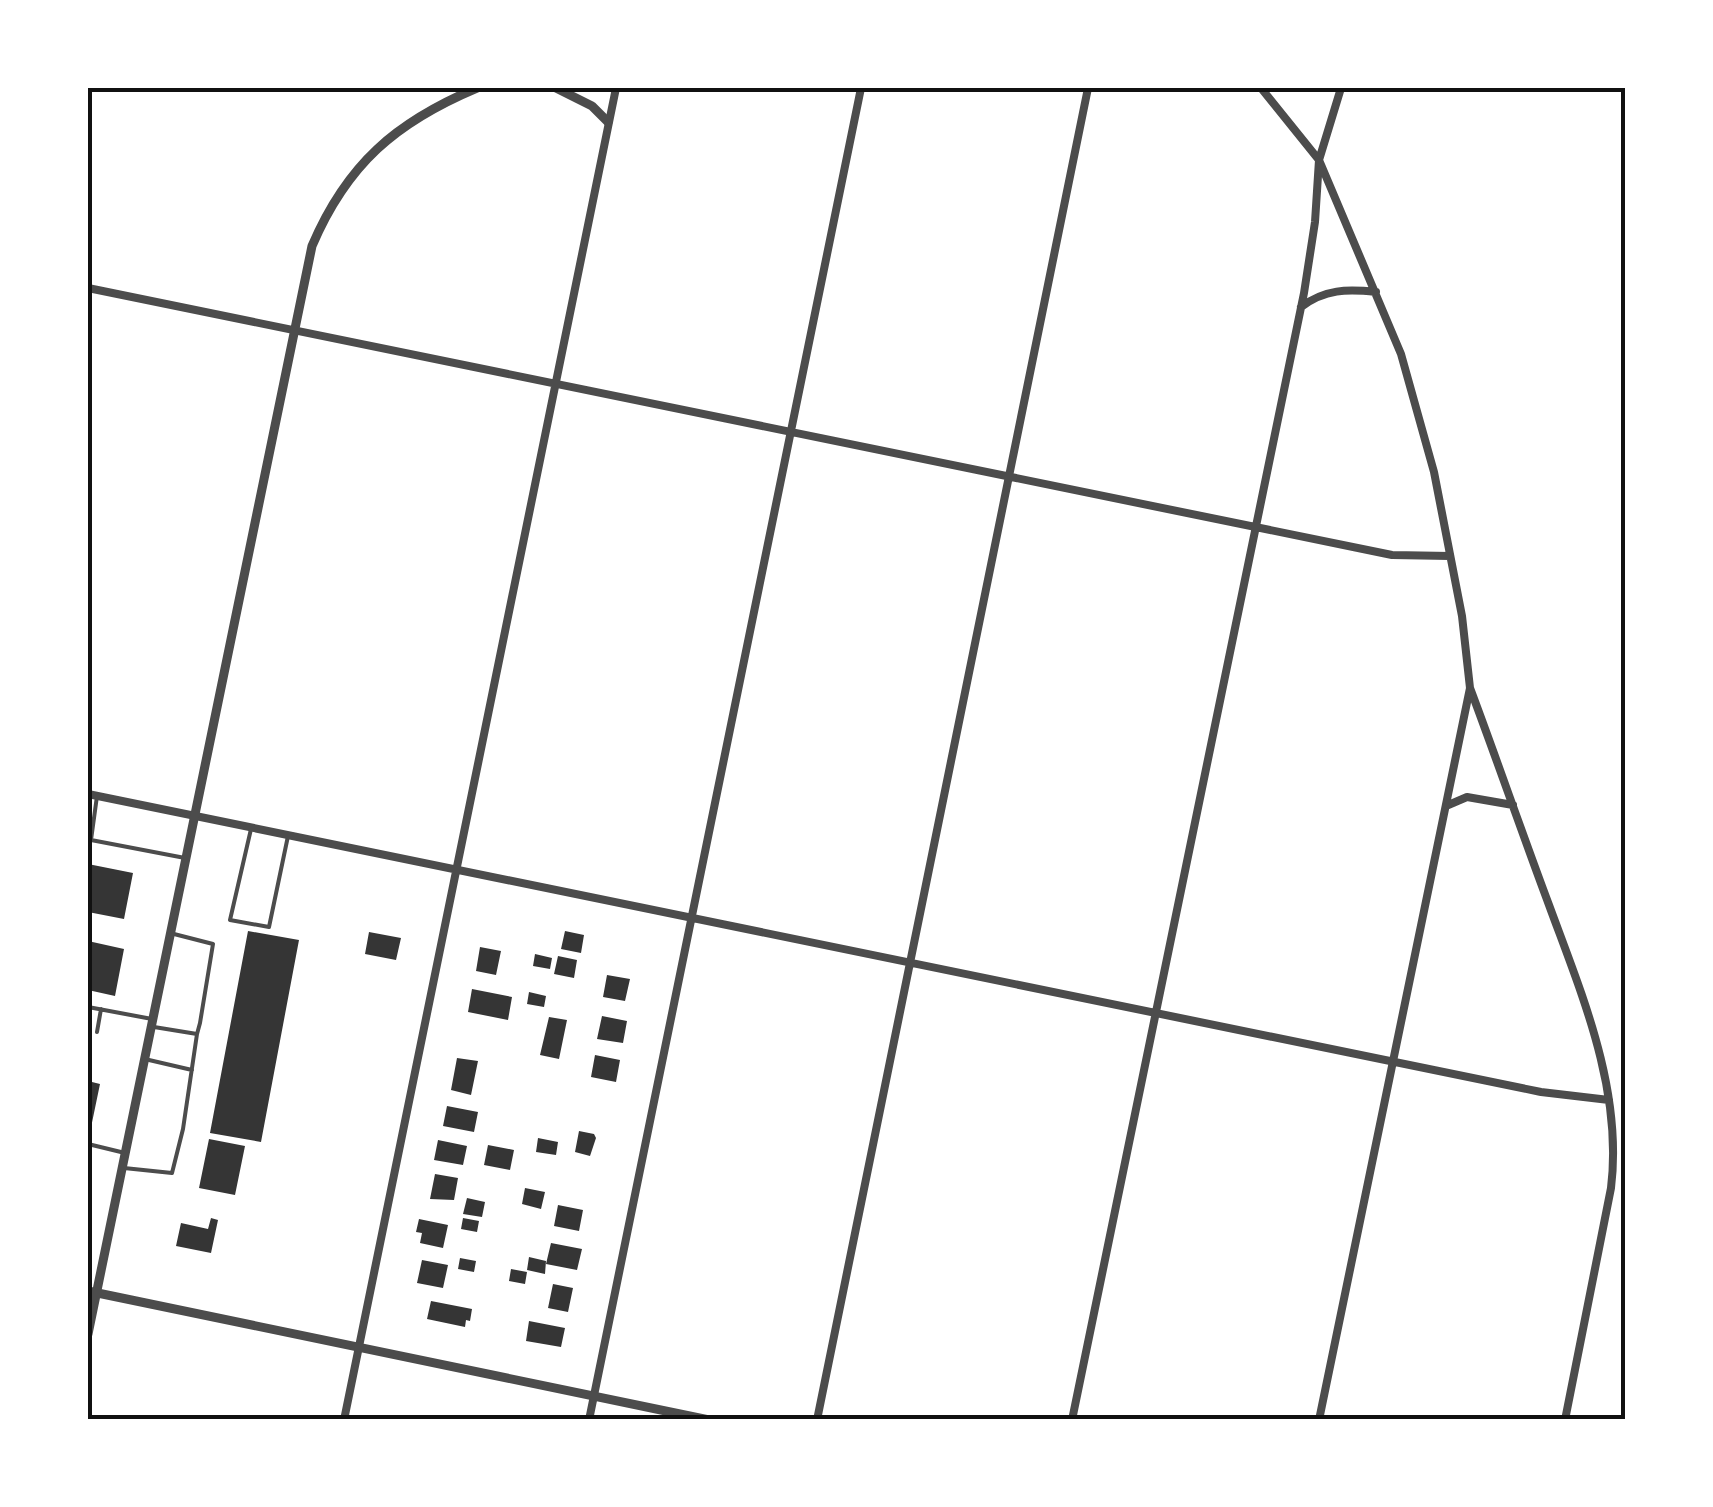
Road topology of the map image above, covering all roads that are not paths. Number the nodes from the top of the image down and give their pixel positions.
1 (477, 88) edge
2 (556, 88) edge
3 (616, 88) edge
4 (861, 88) edge
5 (1088, 88) edge
6 (1260, 88) edge
7 (1341, 88) edge
8 (608, 122) junction
9 (1319, 160) junction
10 (88, 288) edge
11 (1376, 292) junction
12 (1301, 307) junction
13 (292, 330) junction
14 (554, 385) junction
15 (791, 432) junction
16 (1011, 476) junction
17 (1255, 526) junction
18 (1450, 556) junction
19 (1470, 688) junction
20 (92, 795) edge
21 (1514, 805) junction
22 (1446, 806) junction
23 (192, 816) junction
24 (251, 829) junction
25 (288, 836) junction
26 (184, 858) junction
27 (455, 871) junction
28 (691, 920) junction
29 (170, 933) junction
30 (910, 965) junction
31 (88, 1006) edge
32 (101, 1009) junction
33 (1154, 1013) junction
34 (151, 1022) junction
35 (97, 1032) dead end
36 (197, 1034) junction
37 (144, 1059) junction
38 (1393, 1062) junction
39 (192, 1070) junction
40 (1609, 1100) junction
41 (88, 1144) edge
42 (125, 1153) junction
43 (122, 1168) junction
44 (92, 1292) edge
45 (88, 1334) edge
46 (358, 1349) junction
47 (594, 1396) junction
48 (344, 1420) edge
49 (589, 1420) edge
50 (709, 1420) edge
51 (817, 1420) edge
52 (1072, 1420) edge
53 (1319, 1420) edge
54 (1565, 1420) edge

1 - 13 street
2 - 8 street
3 - 8 street
4 - 15 street
5 - 16 street
6 - 9 street
7 - 9 street
8 - 14 street
9 - 11 street
9 - 12 street
10 - 13 street
11 - 12 street
11 - 18 street
12 - 17 street
13 - 14 street
13 - 23 street
14 - 15 street
14 - 27 street
15 - 16 street
15 - 28 street
16 - 17 street
16 - 30 street
17 - 18 street
17 - 33 street
18 - 19 street
19 - 21 street
19 - 22 street
20 - 23 street
20 - 26 lane
21 - 22 street
21 - 40 street
22 - 38 street
23 - 24 street
23 - 26 street
24 - 25 street
24 - 25 lane
25 - 27 street
26 - 29 street
27 - 28 street
27 - 46 street
28 - 30 street
28 - 47 street
29 - 34 street
29 - 36 lane
30 - 33 street
30 - 51 street
31 - 32 lane
32 - 34 lane
32 - 35 lane
33 - 38 street
33 - 52 street
34 - 36 lane
34 - 37 street
36 - 39 lane
37 - 39 lane
37 - 42 street
38 - 40 street
38 - 53 street
39 - 43 lane
40 - 54 street
41 - 42 lane
42 - 43 street
43 - 44 street
44 - 45 street
44 - 46 street
46 - 47 street
46 - 48 street
47 - 49 street
47 - 50 street

